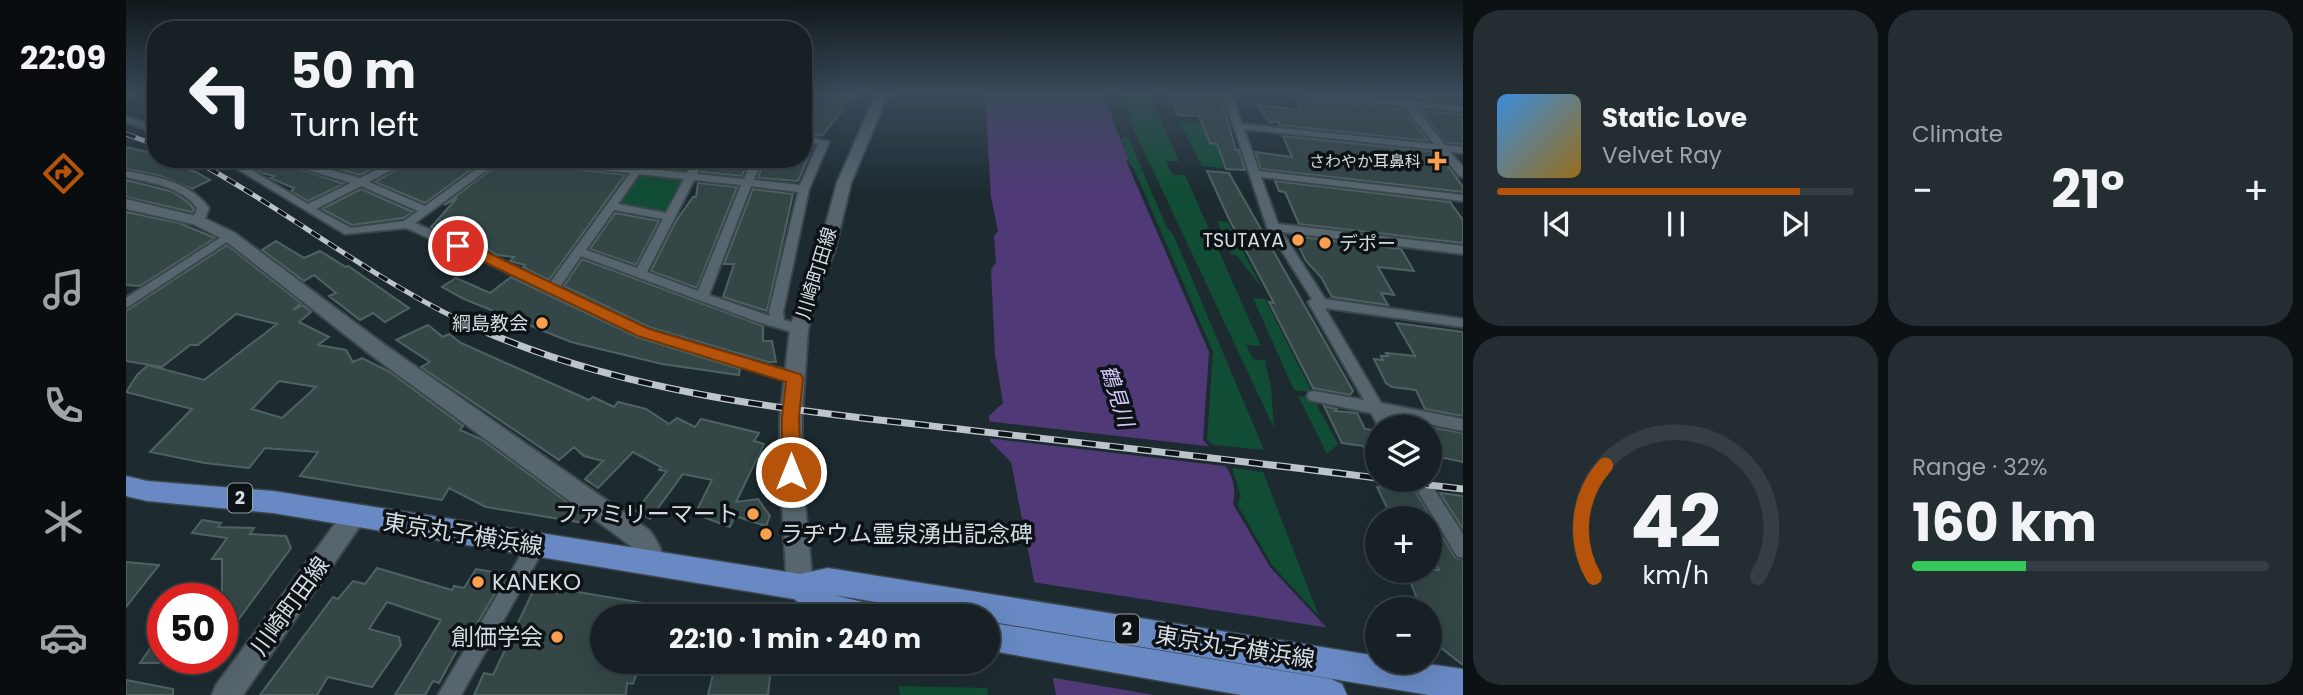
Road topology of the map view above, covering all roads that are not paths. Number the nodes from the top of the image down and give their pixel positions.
1 (868, 126) edge
2 (1238, 126) edge
3 (1242, 126) edge
4 (1425, 126) edge
5 (812, 140) edge
6 (1443, 148) junction
7 (1463, 150) edge
8 (241, 168) edge
9 (320, 168) edge
10 (390, 168) edge
11 (485, 168) edge
12 (609, 168) edge
13 (638, 168) edge
14 (696, 168) edge
15 (753, 168) edge
16 (636, 171) junction
17 (1253, 173) junction
18 (126, 174) edge
19 (1463, 174) edge
20 (691, 177) junction
21 (362, 183) junction
22 (747, 183) junction
23 (804, 189) junction
24 (1463, 198) edge
25 (126, 204) edge
26 (610, 206) junction
27 (308, 209) junction
28 (427, 211) junction
29 (669, 217) junction
30 (198, 221) junction
31 (407, 224) junction
32 (1273, 226) junction
33 (229, 236) junction
34 (1463, 250) edge
35 (578, 251) junction
36 (640, 274) junction
37 (552, 289) junction
38 (702, 296) junction
39 (130, 298) edge
40 (1321, 303) junction
41 (778, 322) junction
42 (1463, 323) edge
43 (799, 329) junction
44 (794, 378) junction
45 (1314, 396) dead end
46 (1376, 408) junction
47 (1380, 415) edge
48 (1463, 425) edge
49 (126, 486) edge
50 (1427, 492) edge
51 (354, 516) junction
52 (536, 545) junction
53 (1463, 550) edge
54 (651, 564) junction
55 (819, 592) junction
56 (844, 604) edge
57 (1000, 638) edge
58 (1463, 685) edge
59 (226, 695) edge
60 (449, 695) edge
61 (1331, 695) edge

1 - 43 main road, 川崎町田線
2 - 17 street
3 - 6 street
4 - 6 street
5 - 23 street
6 - 7 street
6 - 19 street
8 - 27 street
9 - 21 street
10 - 21 street
11 - 28 street
12 - 16 street
13 - 16 street
14 - 20 street
15 - 22 street
16 - 20 street
16 - 26 street
17 - 24 street
17 - 32 street
18 - 30 street
20 - 22 street
20 - 29 street
21 - 27 street
21 - 28 street
22 - 23 street
22 - 38 street
23 - 41 street
25 - 30 main road
26 - 29 street
26 - 35 street
27 - 31 street
28 - 31 street
29 - 36 street
30 - 33 main road
31 - 37 street
32 - 34 street
32 - 40 street
33 - 39 street
33 - 54 main road
35 - 36 street
35 - 37 street
36 - 38 street
37 - 44 street
38 - 41 street
40 - 42 street
40 - 46 street
41 - 43 street
43 - 44 main road, 川崎町田線
44 - 55 main road, 川崎町田線
45 - 46 street
46 - 47 street
46 - 48 street
49 - 51 main road, 東京丸子横浜線 / 2
50 - 53 street
51 - 52 main road, 東京丸子横浜線 / 2
51 - 59 main road, 川崎町田線
52 - 54 main road, 東京丸子横浜線 / 2
52 - 60 street
54 - 55 main road, 東京丸子横浜線 / 2
55 - 56 main road, 東京丸子横浜線 / 2
55 - 58 main road, 東京丸子横浜線 / 2
57 - 61 main road, 東京丸子横浜線 / 2

